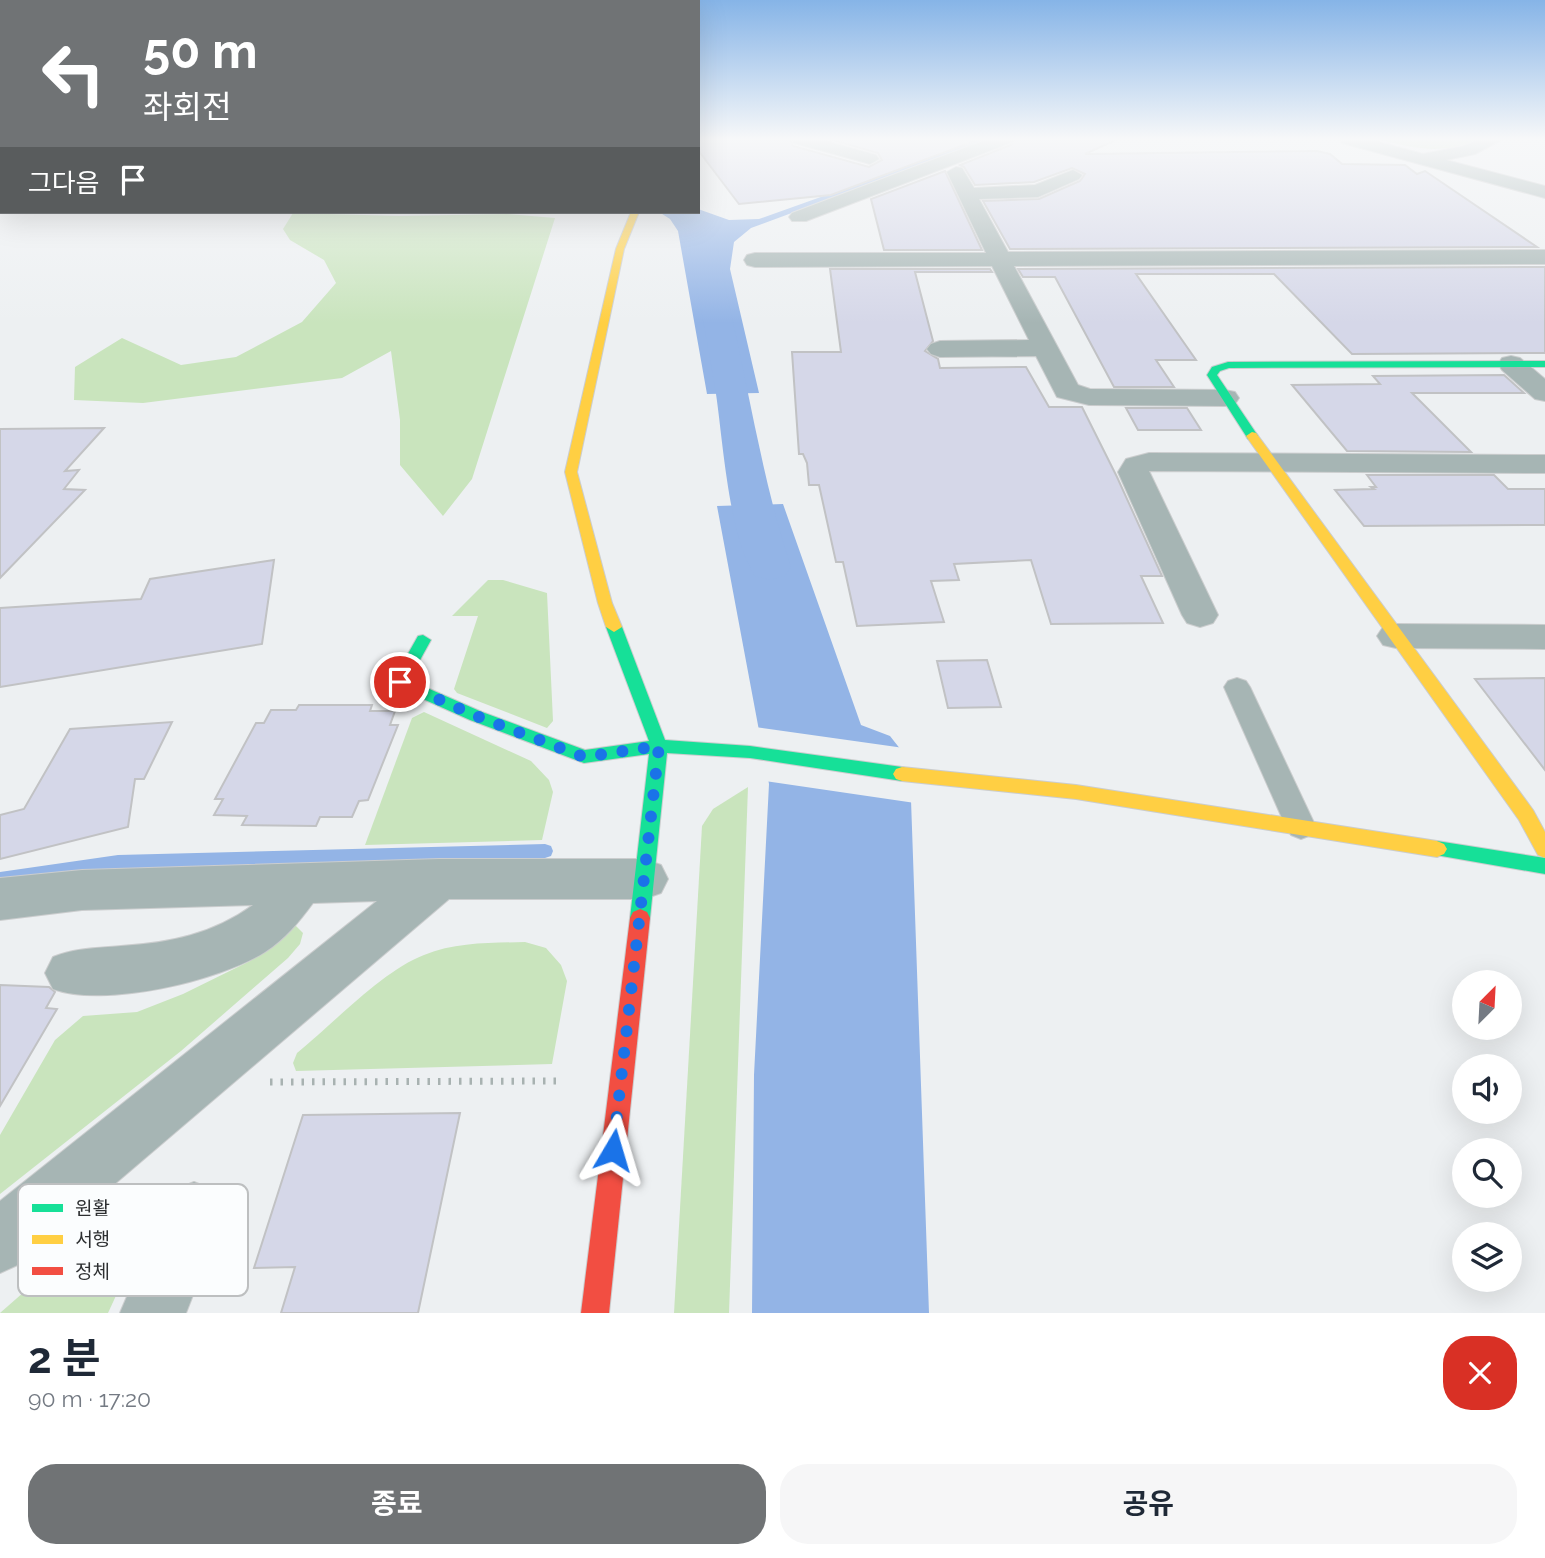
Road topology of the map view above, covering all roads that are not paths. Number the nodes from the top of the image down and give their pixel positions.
1 (843, 200) edge
2 (970, 200) edge
3 (634, 214) edge
4 (799, 217) dead end
5 (1545, 257) edge
6 (1000, 259) junction
7 (755, 260) dead end
8 (1045, 348) junction
9 (940, 349) dead end
10 (1545, 364) edge
11 (1511, 365) junction
12 (1545, 393) edge
13 (1225, 398) junction
14 (1272, 463) junction
15 (1545, 464) edge
16 (1200, 615) dead end
17 (1396, 636) junction
18 (1545, 637) edge
19 (423, 640) dead end
20 (1237, 687) dead end
21 (659, 746) junction
22 (1301, 827) junction
23 (1545, 850) edge
24 (1545, 866) edge
25 (439, 879) junction
26 (644, 879) junction
27 (300, 884) junction
28 (0, 899) edge
29 (71, 973) dead end
30 (69, 1184) edge
31 (18, 1226) edge
32 (0, 1241) edge
33 (159, 1296) edge
34 (152, 1313) edge
35 (594, 1313) edge

1 - 4 street
2 - 6 street
3 - 21 street
5 - 6 street
6 - 7 street
6 - 8 street
8 - 9 street
8 - 13 street
10 - 11 street
11 - 12 street
11 - 13 street
13 - 14 street
14 - 15 street
14 - 16 street
14 - 17 street
17 - 18 street
17 - 23 street
19 - 21 street
20 - 22 lane
21 - 22 street
21 - 26 street
22 - 24 street
25 - 26 street
25 - 27 street
25 - 30 street
26 - 35 street
27 - 28 street
27 - 29 street
31 - 32 street
33 - 34 street

